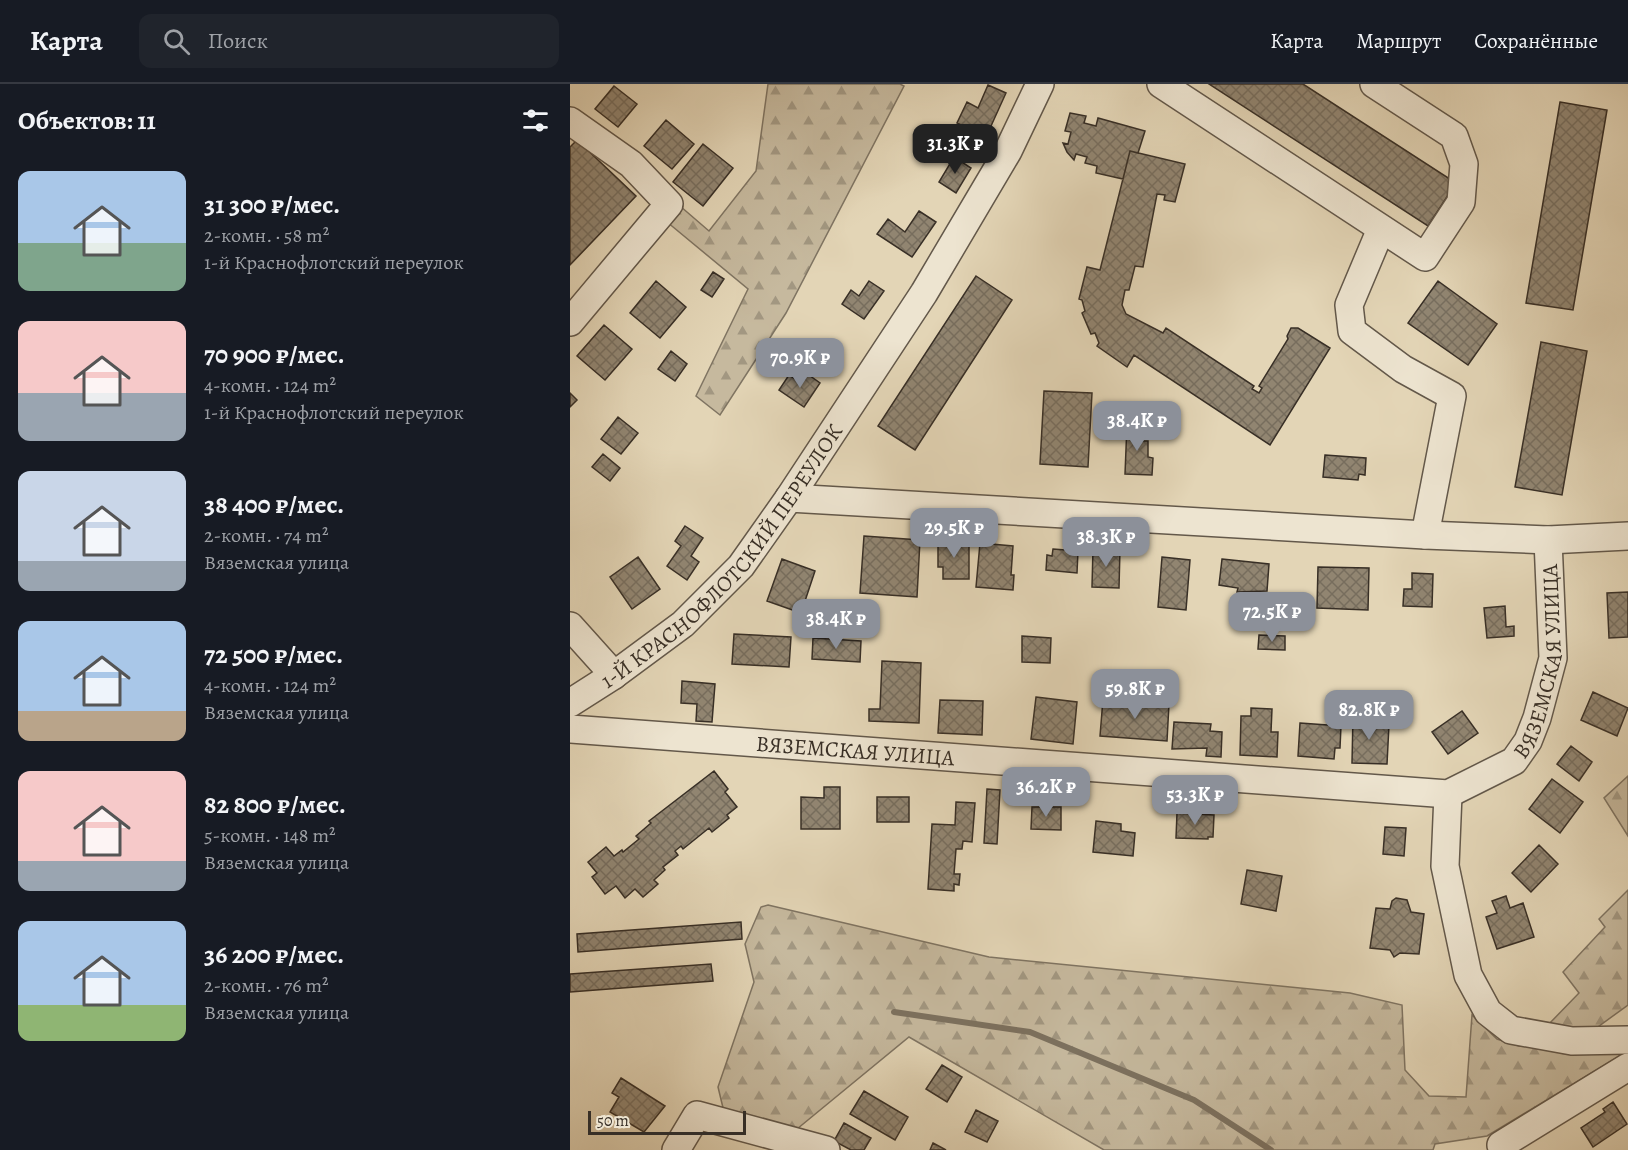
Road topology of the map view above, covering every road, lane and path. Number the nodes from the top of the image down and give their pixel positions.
1 (1040, 84) edge
2 (1161, 84) edge
3 (1374, 84) edge
4 (570, 121) edge
5 (1382, 229) junction
6 (570, 322) edge
7 (789, 498) junction
8 (1425, 535) junction
9 (1628, 536) edge
10 (1548, 540) junction
11 (570, 626) edge
12 (614, 675) junction
13 (570, 703) edge
14 (570, 729) edge
15 (1448, 794) junction
16 (1628, 1040) edge
17 (1628, 1067) edge
18 (1502, 1145) dead end
19 (676, 1150) edge
20 (826, 1150) edge

1 - 7 street, 1-Й КРАСНОФЛОТСКИЙ ПЕРЕУЛОК
2 - 5 street
3 - 5 street
4 - 6 street
5 - 8 street
7 - 8 street, ВЯЗЕМСКАЯ УЛИЦА
7 - 12 street, 1-Й КРАСНОФЛОТСКИЙ ПЕРЕУЛОК
8 - 10 street, ВЯЗЕМСКАЯ УЛИЦА
9 - 10 street, ВЯЗЕМСКАЯ УЛИЦА
10 - 15 street, ВЯЗЕМСКАЯ УЛИЦА
11 - 12 street
12 - 13 street, 1-Й КРАСНОФЛОТСКИЙ ПЕРЕУЛОК
14 - 15 street, ВЯЗЕМСКАЯ УЛИЦА
15 - 16 street
17 - 18 street
19 - 20 street

